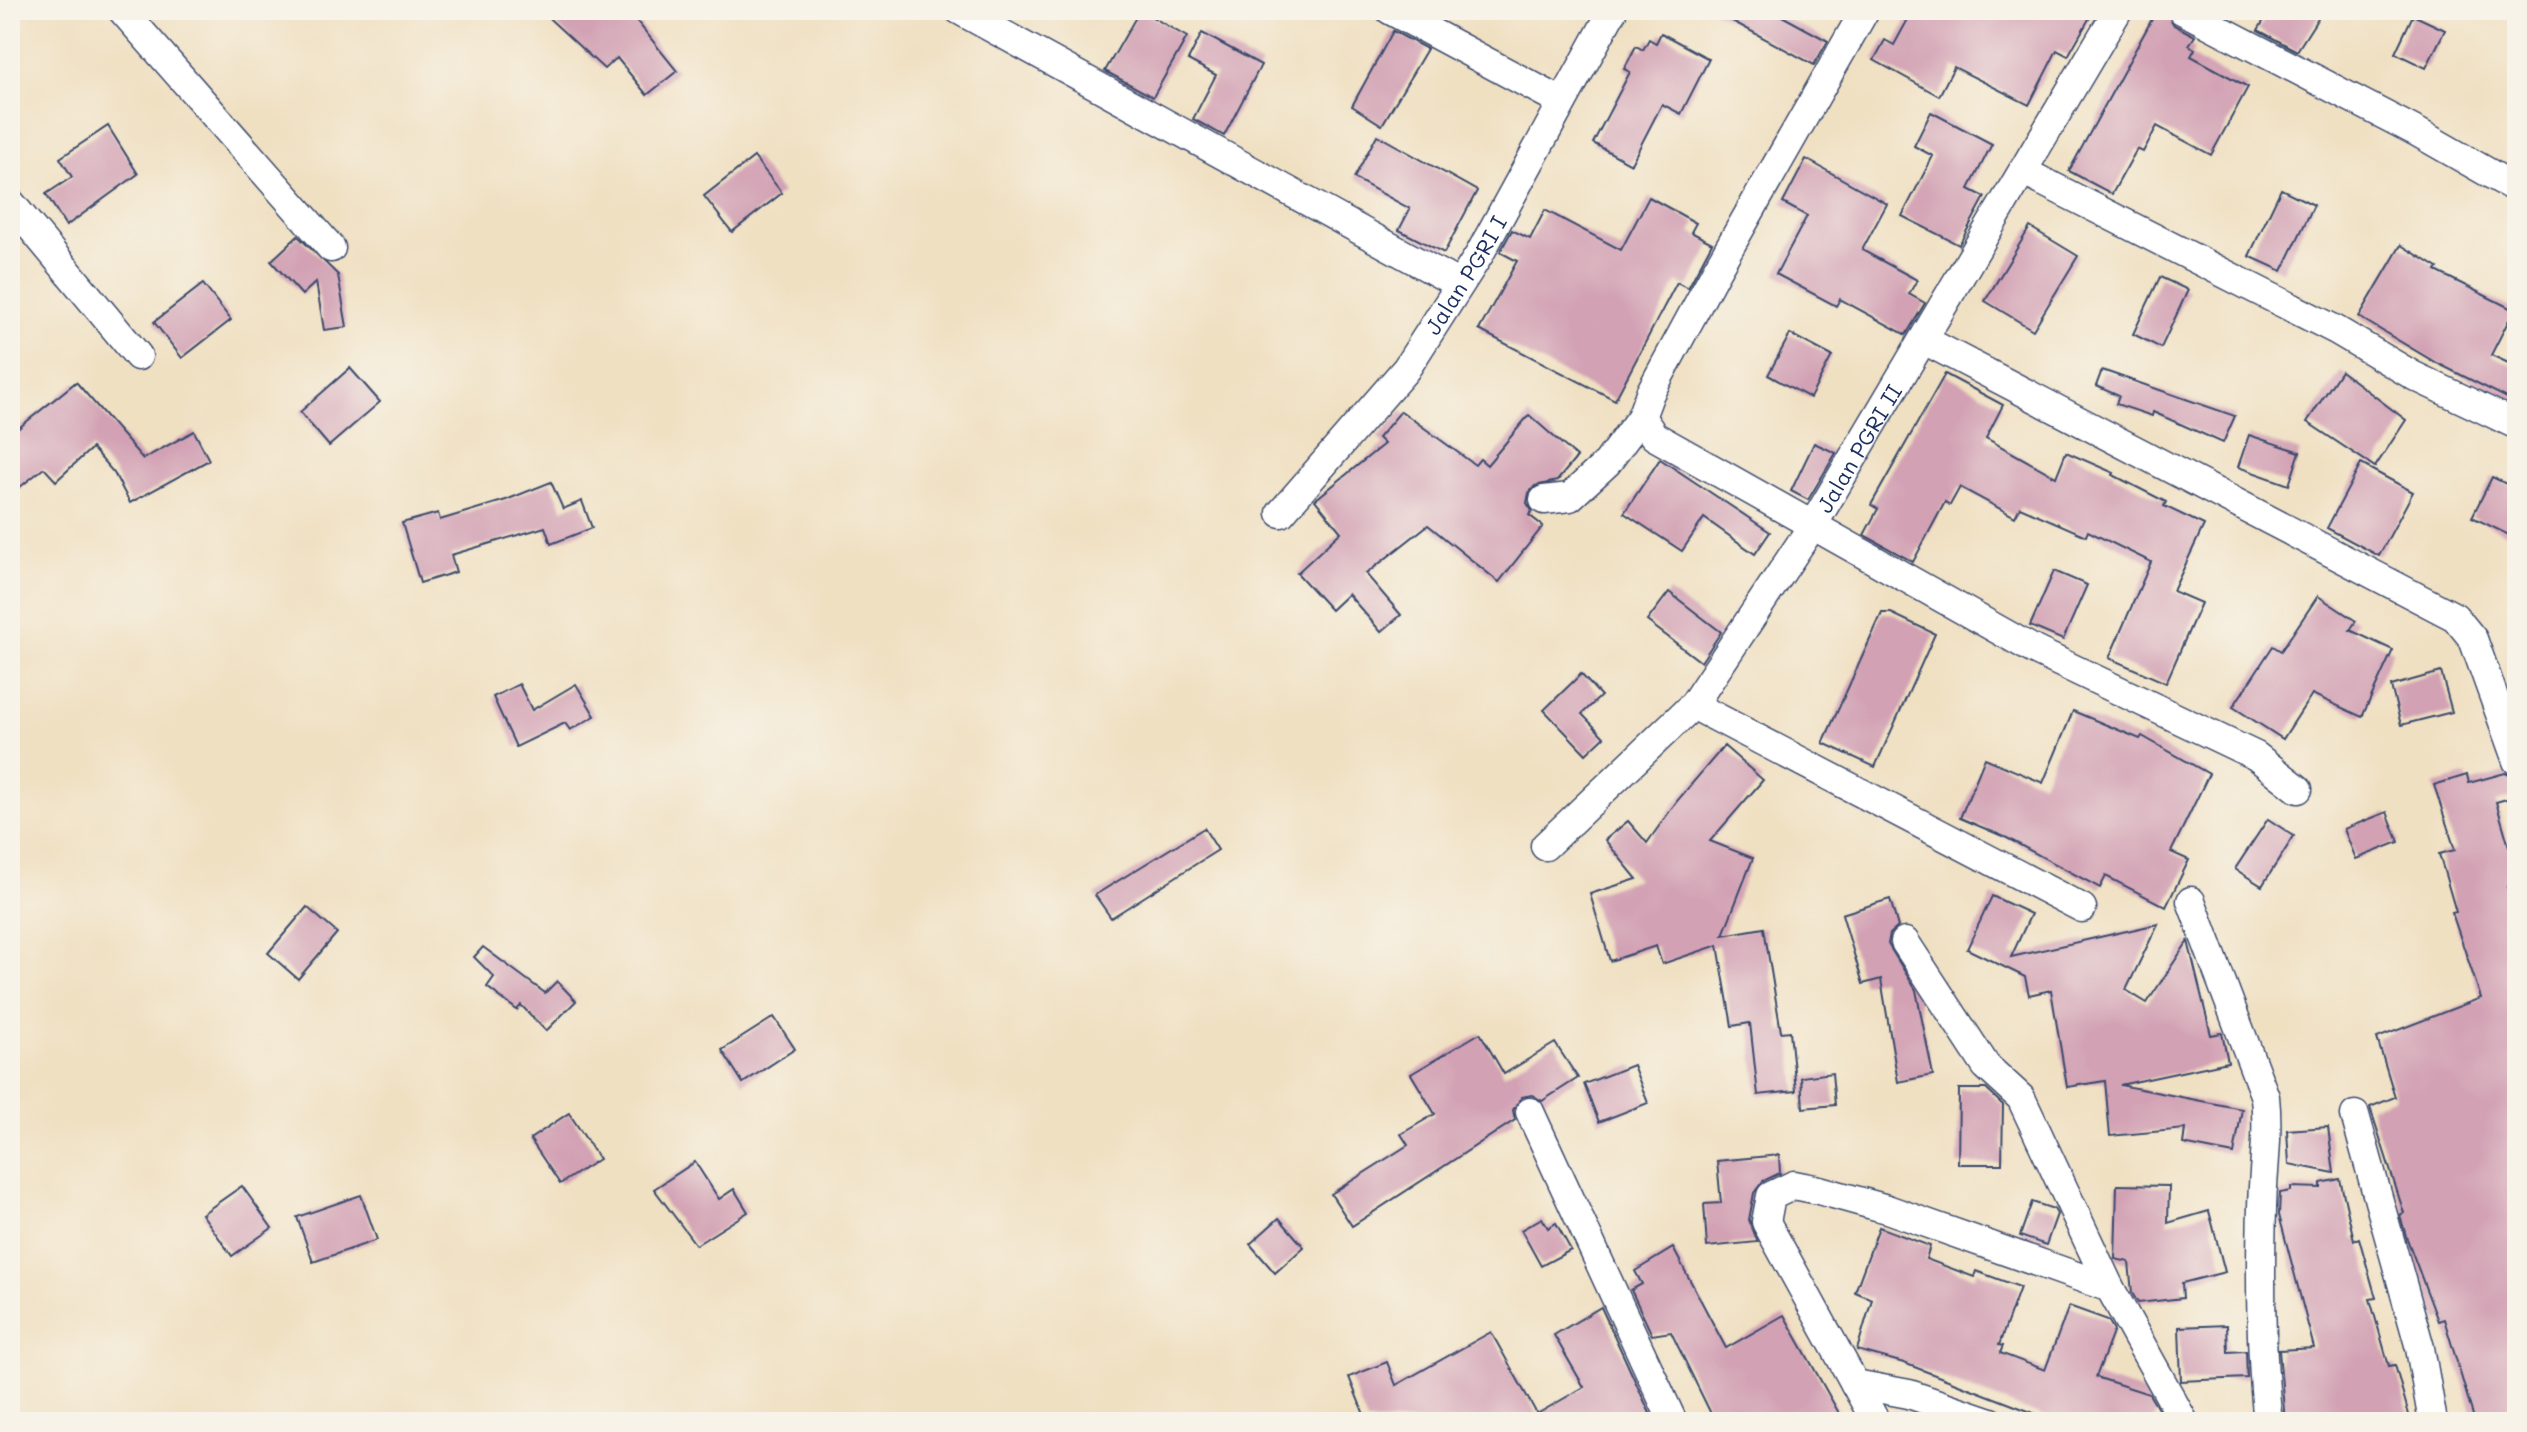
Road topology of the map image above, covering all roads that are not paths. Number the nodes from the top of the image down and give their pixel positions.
1 (122, 10) edge
2 (959, 10) edge
3 (1390, 10) edge
4 (1613, 10) edge
5 (1865, 10) edge
6 (2118, 10) edge
7 (2182, 10) edge
8 (1562, 102) junction
9 (2024, 172) junction
10 (2517, 189) edge
11 (10, 202) edge
12 (331, 248) dead end
13 (1458, 284) junction
14 (1924, 340) junction
15 (138, 356) dead end
16 (1641, 417) junction
17 (2517, 425) edge
18 (1544, 500) dead end
19 (1281, 513) dead end
20 (1813, 525) junction
21 (1693, 705) junction
22 (2517, 761) edge
23 (2298, 789) dead end
24 (1545, 846) dead end
25 (2191, 901) dead end
26 (2082, 908) dead end
27 (1905, 942) dead end
28 (1530, 1112) dead end
29 (2355, 1115) dead end
30 (2110, 1288) junction
31 (1855, 1384) junction
32 (1673, 1422) edge
33 (1876, 1422) edge
34 (1991, 1422) edge
35 (2184, 1422) edge
36 (2268, 1422) edge
37 (2433, 1422) edge

1 - 12 street
2 - 13 street
3 - 8 street
4 - 8 street, Jalan PGRI I
5 - 16 street
6 - 9 street, Jalan PGRI II
7 - 10 street
8 - 13 street, Jalan PGRI I
9 - 14 street, Jalan PGRI II
9 - 17 street
11 - 15 street
13 - 19 street, Jalan PGRI I
14 - 20 street, Jalan PGRI II
14 - 22 street
16 - 18 street
16 - 20 street
20 - 21 street, Jalan PGRI II
20 - 23 street
21 - 24 street, Jalan PGRI II
21 - 26 street
25 - 36 street
27 - 30 street
28 - 32 street
29 - 37 street
30 - 31 street
30 - 35 street
31 - 33 street
31 - 34 street

